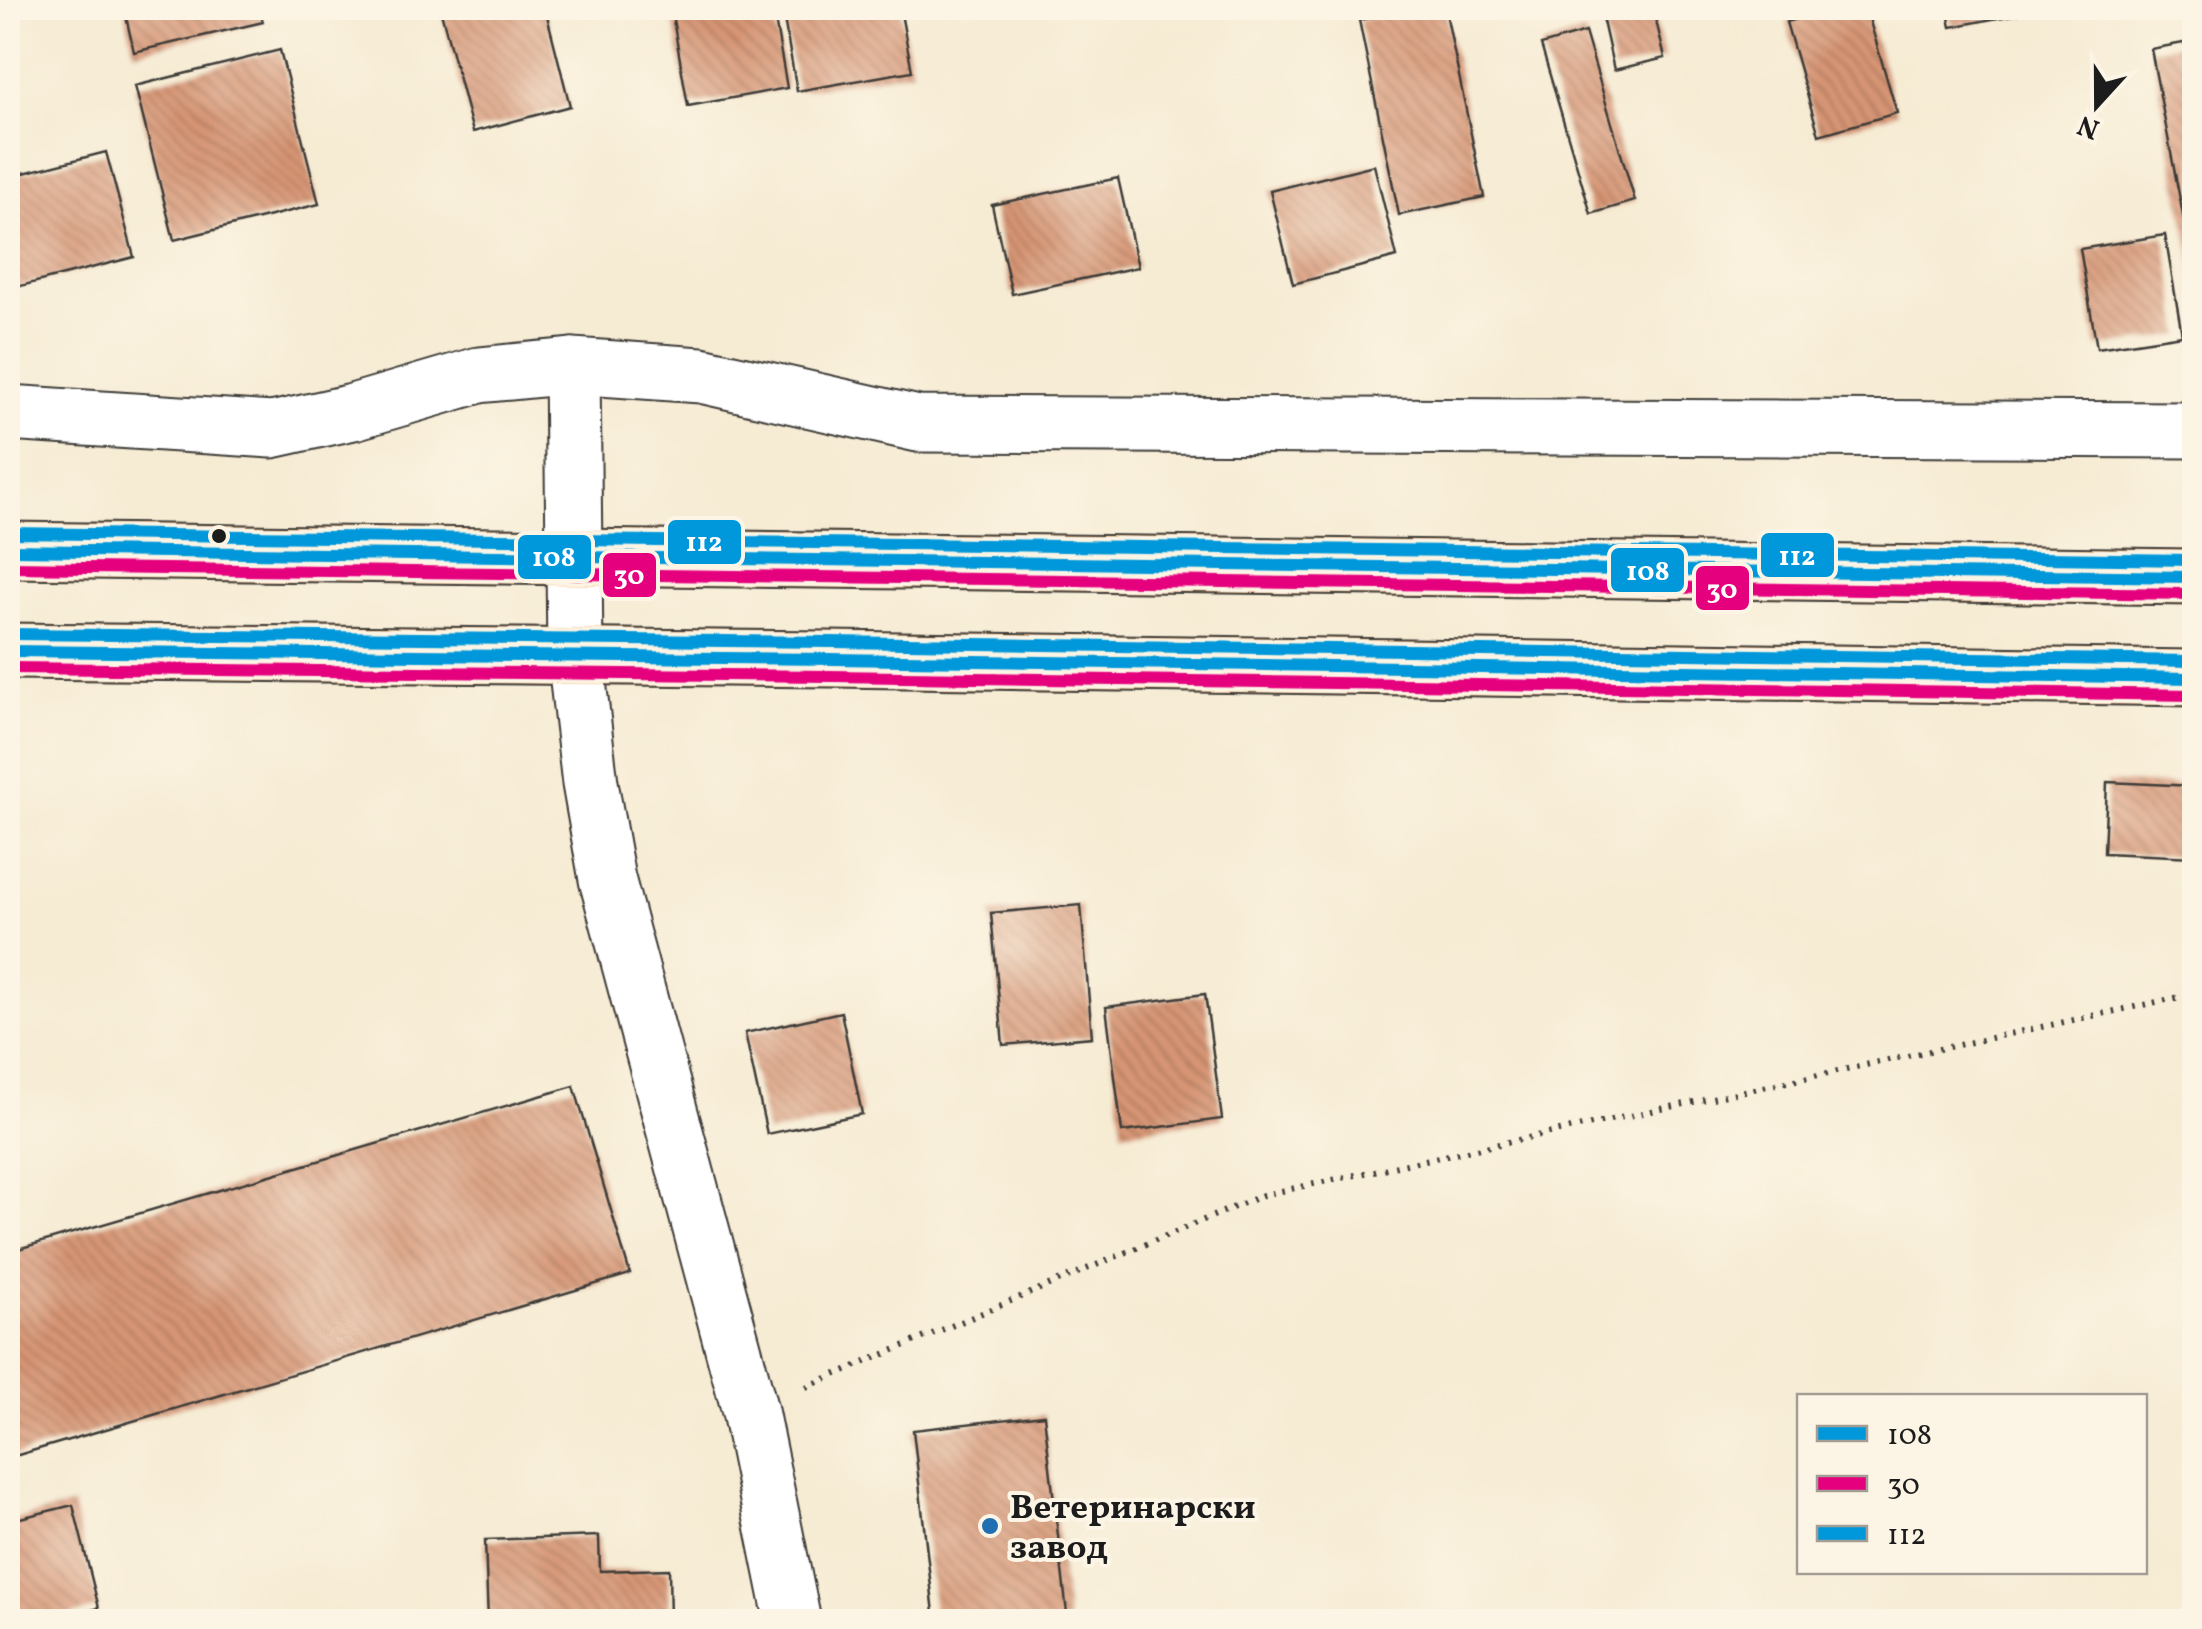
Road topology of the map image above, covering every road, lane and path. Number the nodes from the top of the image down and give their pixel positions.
1 (572, 366) junction
2 (8, 412) edge
3 (2194, 430) edge
4 (8, 550) edge
5 (574, 556) junction
6 (2194, 578) edge
7 (8, 651) edge
8 (575, 656) junction
9 (2194, 678) edge
10 (2194, 994) edge
11 (750, 1410) junction
12 (793, 1622) edge

1 - 2 street
1 - 3 street
1 - 5 street
4 - 5 highway
5 - 6 highway
5 - 8 street
7 - 8 highway
8 - 9 highway
8 - 11 street
10 - 11 path
11 - 12 street

